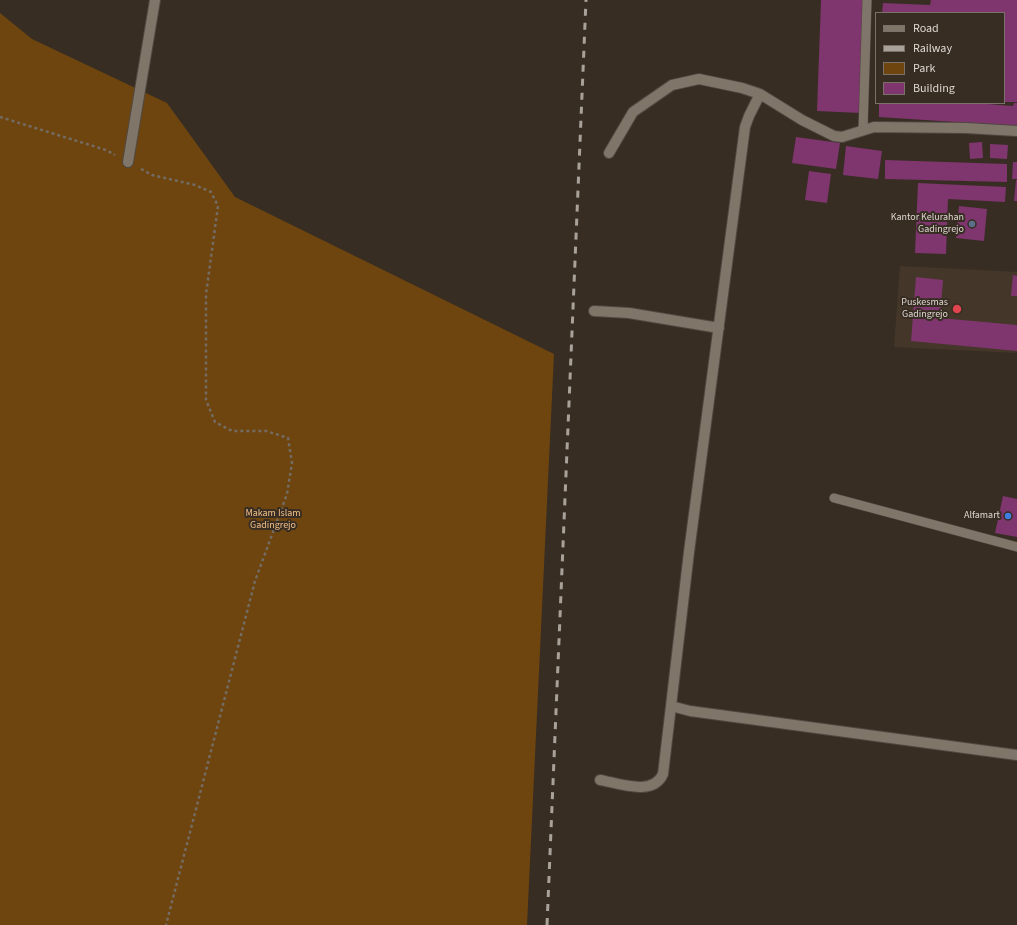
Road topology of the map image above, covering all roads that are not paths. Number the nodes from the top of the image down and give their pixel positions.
1 (155, 0) edge
2 (867, 0) edge
3 (760, 94) junction
4 (863, 130) junction
5 (1017, 131) edge
6 (609, 153) dead end
7 (128, 162) road end
8 (594, 311) dead end
9 (719, 328) junction
10 (834, 498) dead end
11 (1017, 547) edge
12 (671, 706) junction
13 (1017, 755) edge
14 (600, 780) dead end

1 - 7 street
2 - 4 lane
3 - 4 street
3 - 6 street
3 - 9 street
4 - 5 street
8 - 9 street
9 - 12 street
10 - 11 lane
12 - 13 street
12 - 14 street

